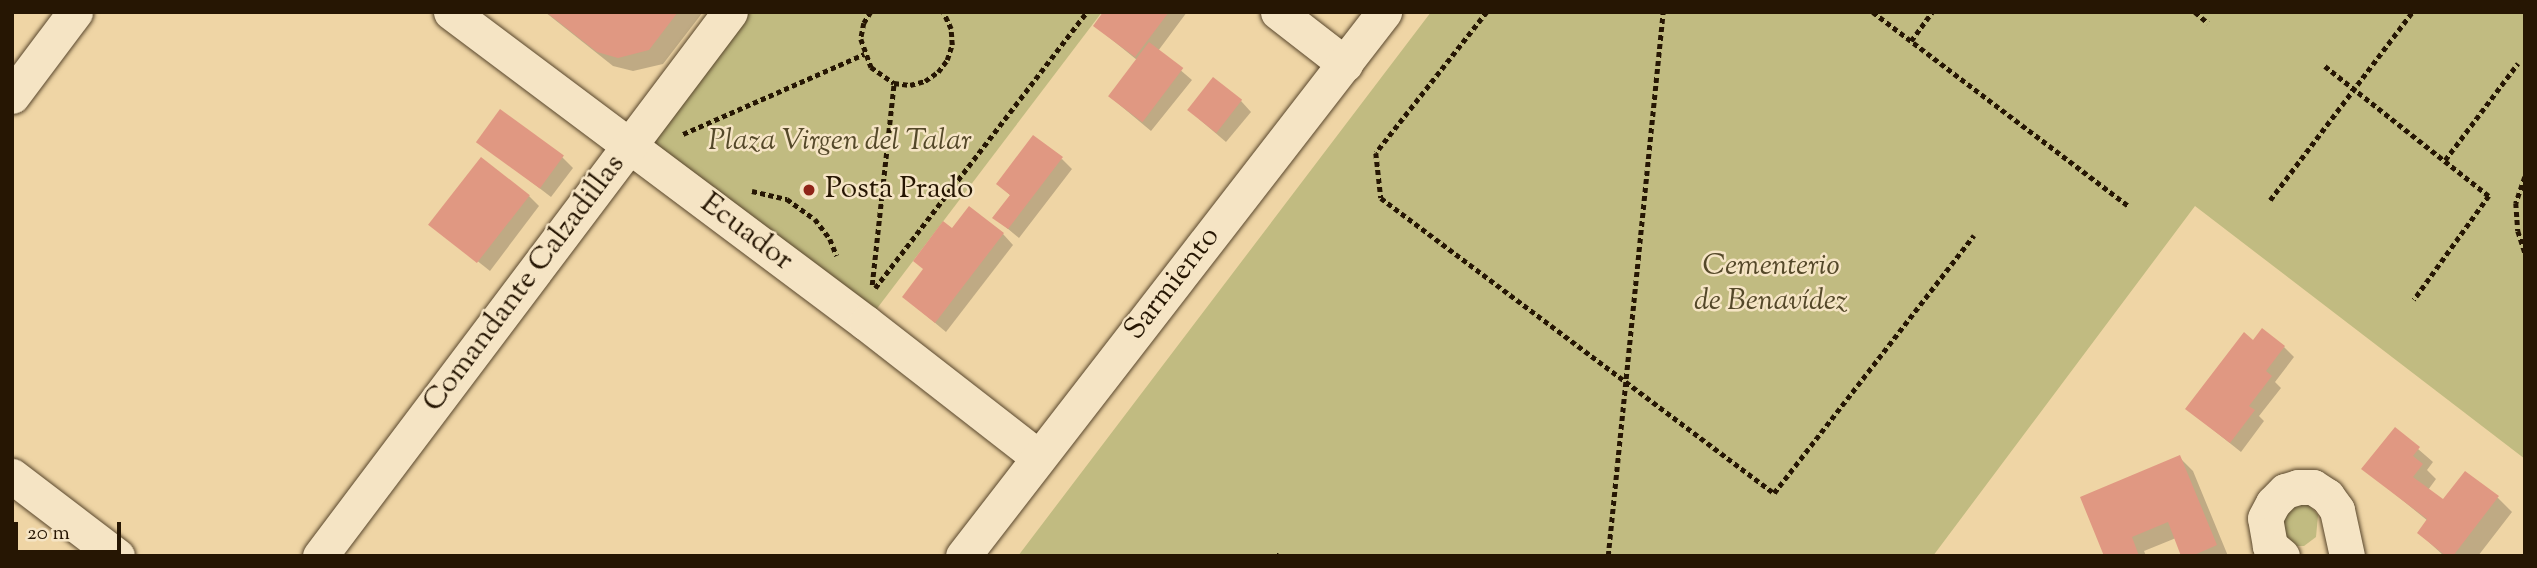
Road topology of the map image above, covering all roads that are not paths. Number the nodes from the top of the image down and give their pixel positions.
1 (75, 12) edge
2 (452, 12) edge
3 (730, 12) edge
4 (1278, 12) edge
5 (1384, 12) edge
6 (1345, 64) junction
7 (12, 96) edge
8 (630, 144) junction
9 (1038, 457) junction
10 (12, 476) edge
11 (117, 556) edge
12 (320, 556) edge
13 (963, 556) edge
14 (2282, 556) edge
15 (2347, 556) edge

1 - 7 street
2 - 8 street, Ecuador
3 - 8 street, Comandante Calzadillas
4 - 6 street
5 - 6 street, Sarmiento
6 - 9 street, Sarmiento
8 - 9 street, Ecuador
8 - 12 street, Comandante Calzadillas
9 - 13 street, Sarmiento
10 - 11 street
14 - 15 street

